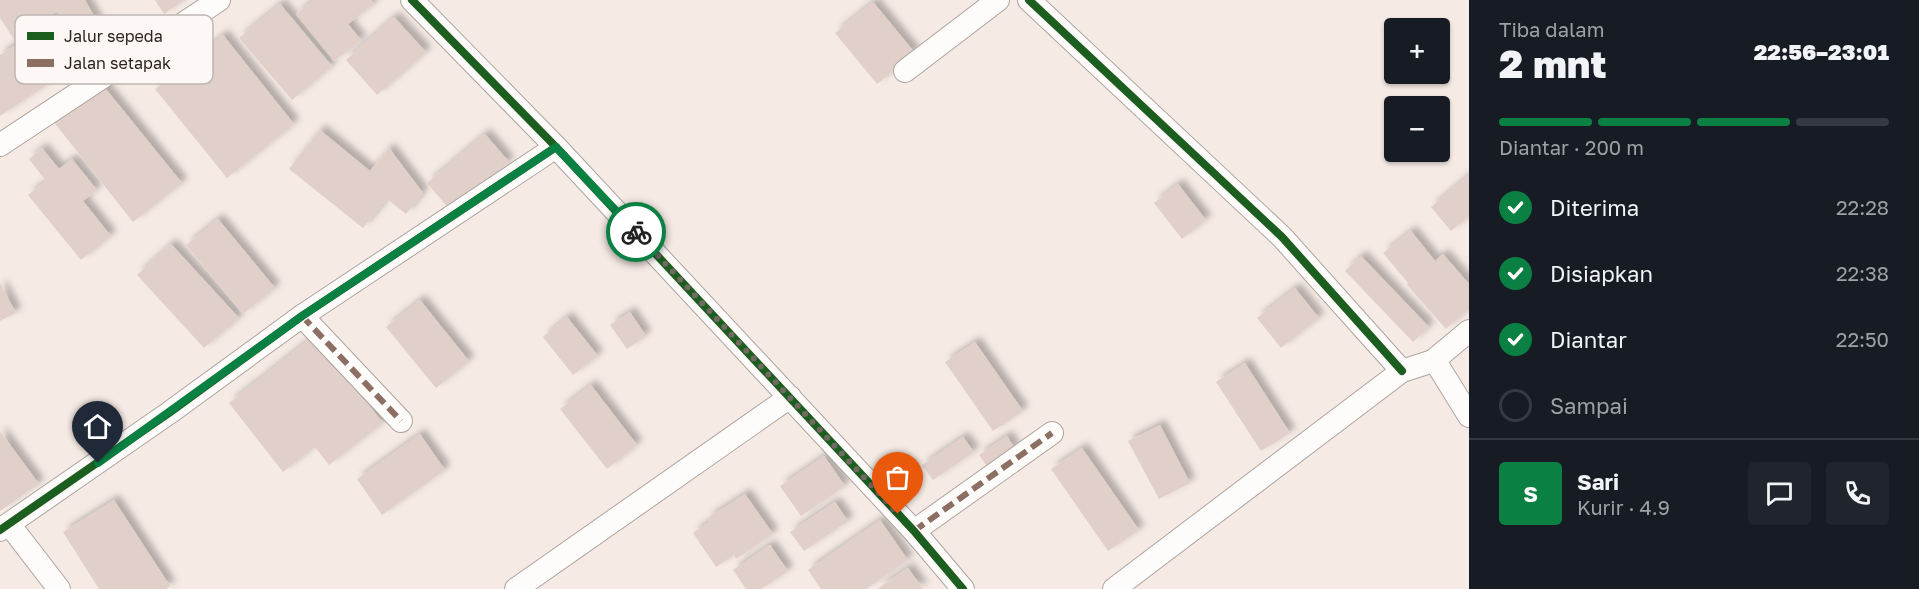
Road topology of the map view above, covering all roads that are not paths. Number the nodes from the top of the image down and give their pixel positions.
1 (219, 0) edge
2 (412, 0) edge
3 (998, 0) edge
4 (1029, 0) edge
5 (196, 15) edge
6 (905, 70) dead end
7 (92, 84) edge
8 (0, 145) edge
9 (556, 147) junction
10 (302, 316) junction
11 (1469, 331) edge
12 (1434, 361) junction
13 (1402, 371) junction
14 (790, 398) junction
15 (1469, 416) edge
16 (401, 421) dead end
17 (1052, 433) dead end
18 (4, 527) edge
19 (914, 531) junction
20 (60, 589) edge
21 (516, 589) edge
22 (962, 589) edge
23 (1114, 589) edge

1 - 5 street
2 - 9 street
3 - 6 street
4 - 13 street
7 - 8 street
9 - 10 street
9 - 14 street
10 - 16 street
10 - 18 street
11 - 12 street
12 - 13 street
12 - 15 street
13 - 23 street
14 - 19 street
14 - 21 street
17 - 19 street
18 - 20 street
19 - 22 street

